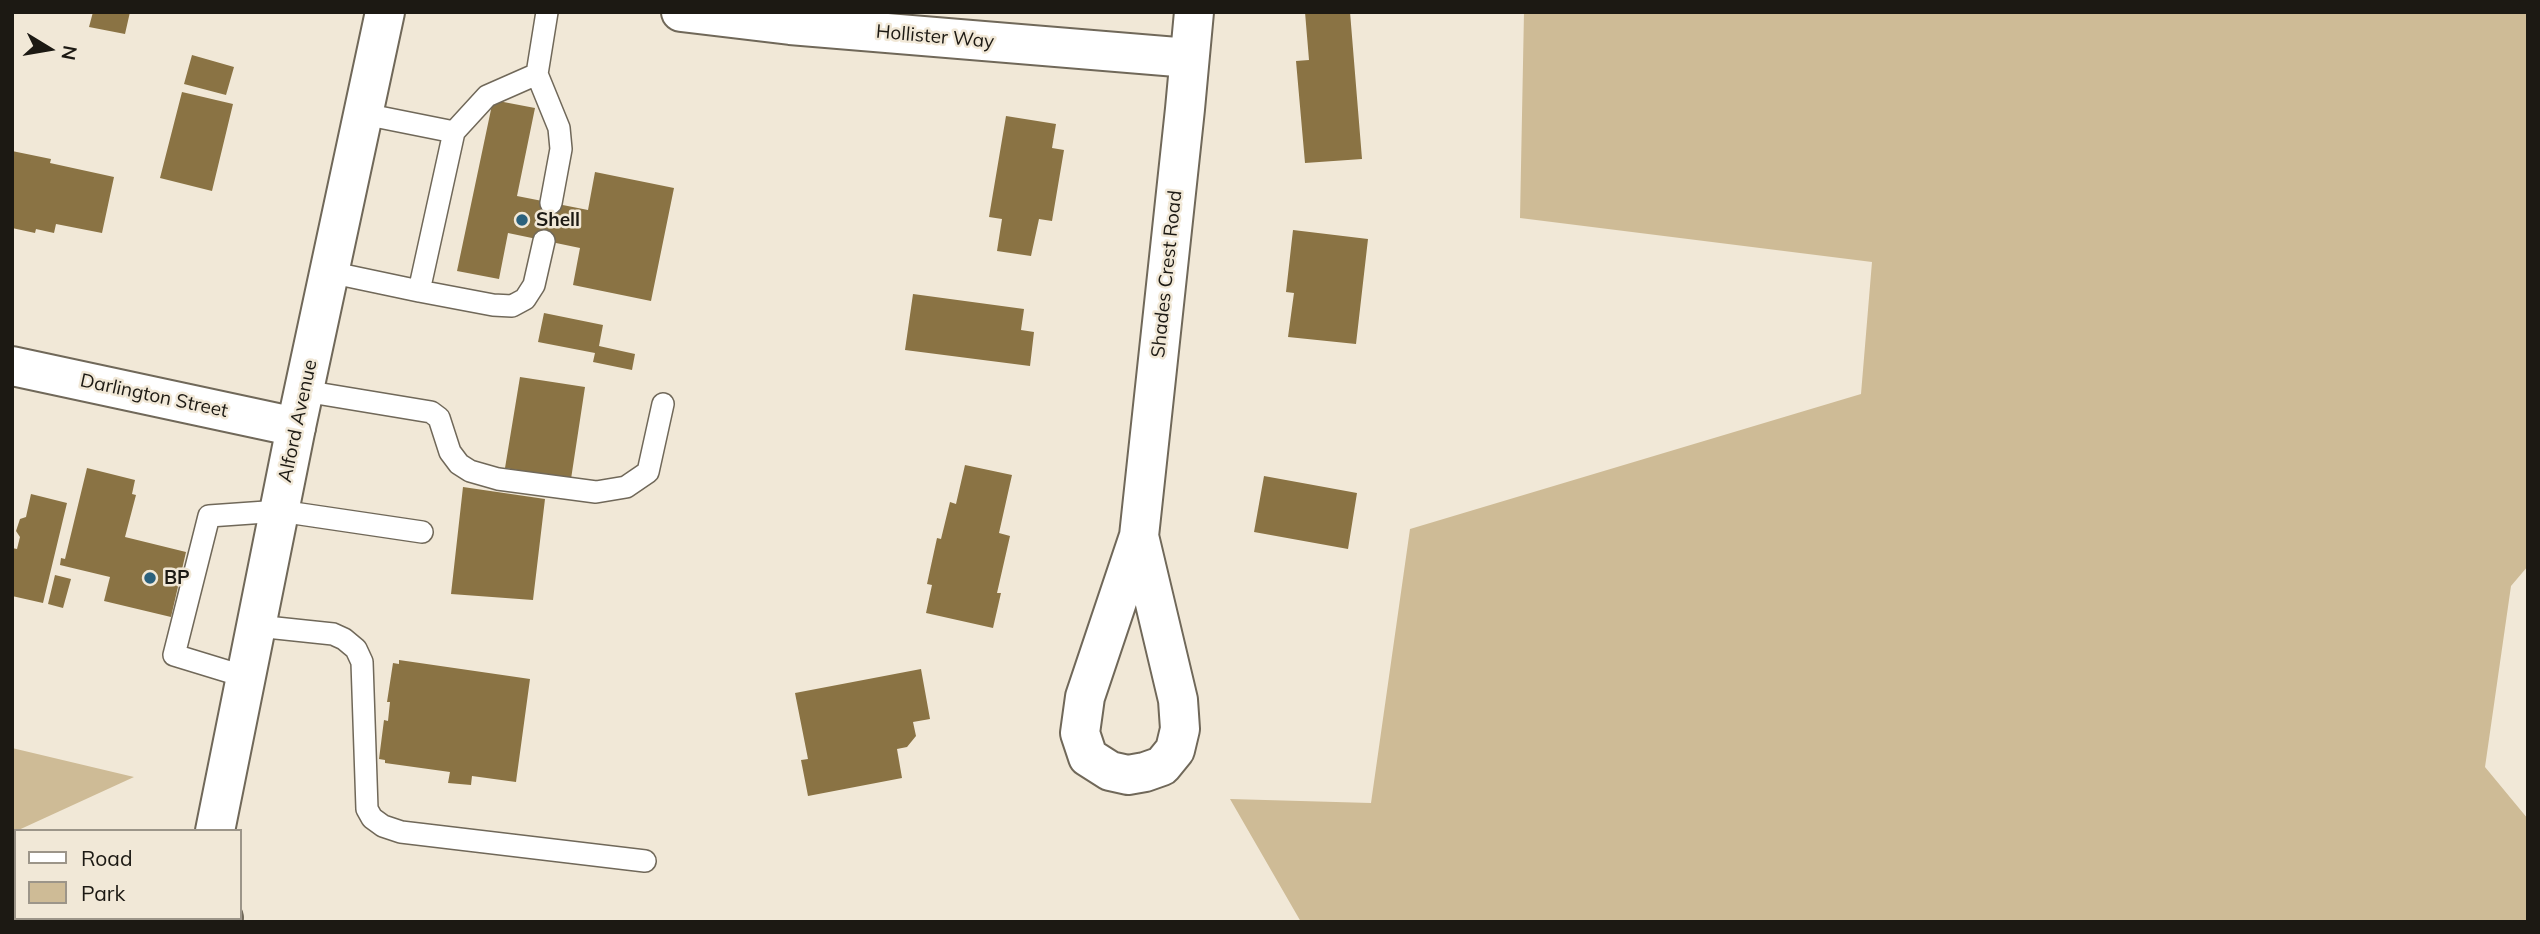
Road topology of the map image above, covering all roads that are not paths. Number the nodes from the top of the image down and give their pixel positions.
1 (385, 12) edge
2 (547, 12) edge
3 (681, 12) edge
4 (1194, 12) edge
5 (1189, 58) junction
6 (537, 74) junction
7 (364, 114) junction
8 (454, 132) junction
9 (551, 203) dead end
10 (544, 241) dead end
11 (329, 272) junction
12 (419, 290) junction
13 (12, 366) edge
14 (663, 404) dead end
15 (300, 409) junction
16 (280, 511) junction
17 (422, 532) dead end
18 (1139, 536) junction
19 (257, 626) junction
20 (246, 677) junction
21 (215, 829) edge
22 (645, 861) dead end

1 - 7 street, Alford Avenue
2 - 6 lane
3 - 5 street, Hollister Way
4 - 5 street, Shades Crest Road
5 - 18 street, Shades Crest Road
6 - 8 lane
6 - 9 lane
7 - 8 lane
7 - 11 street, Alford Avenue
8 - 12 lane
10 - 12 lane
11 - 12 lane
11 - 15 street, Alford Avenue
13 - 15 street, Darlington Street
14 - 15 lane
15 - 16 street, Alford Avenue
16 - 17 lane
16 - 19 street, Alford Avenue
16 - 20 lane
18 - 18 street, Shades Crest Road
19 - 20 street, Alford Avenue
19 - 22 lane
20 - 21 street, Alford Avenue

